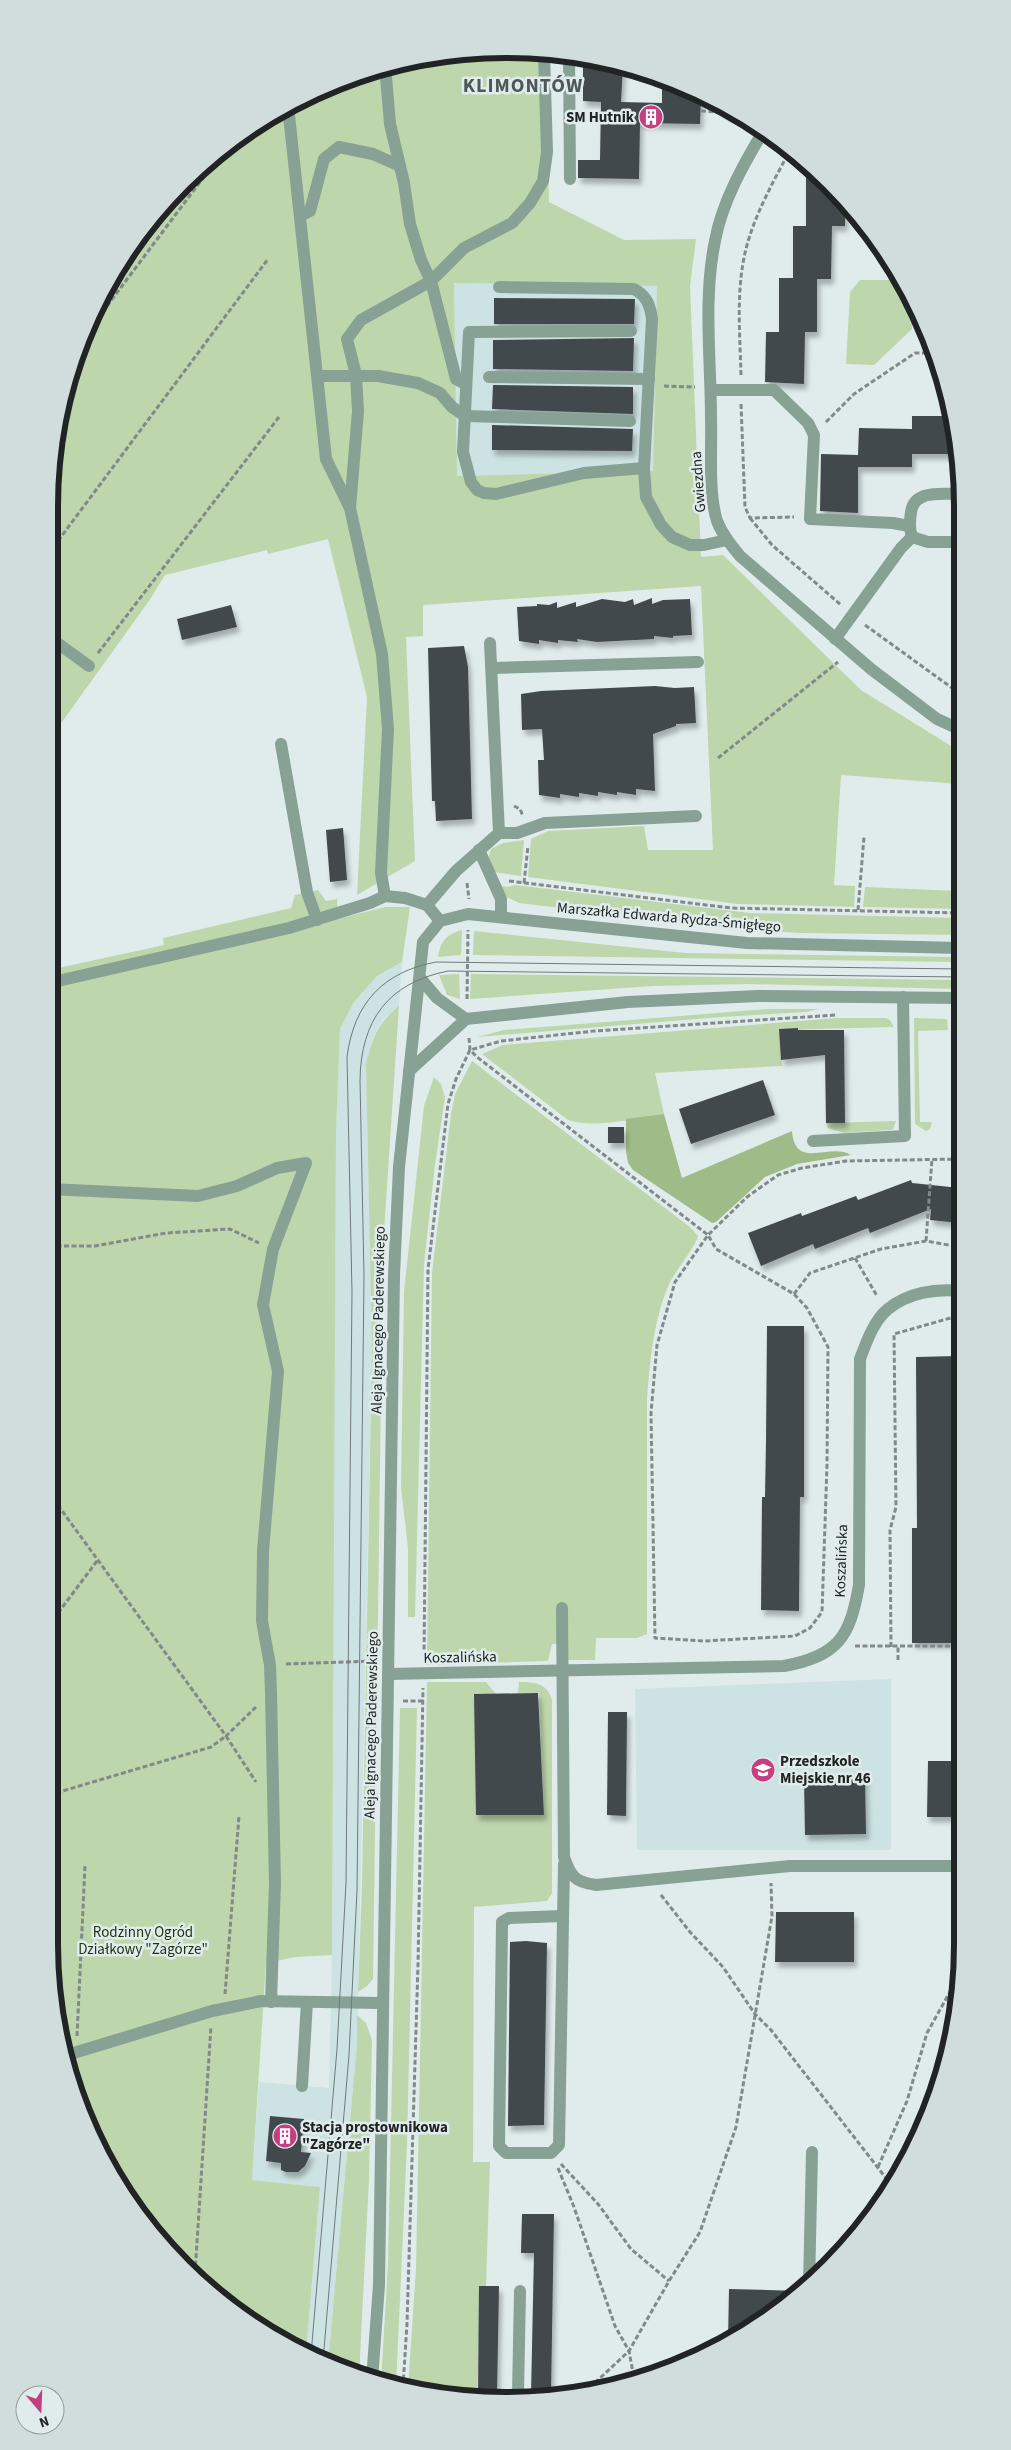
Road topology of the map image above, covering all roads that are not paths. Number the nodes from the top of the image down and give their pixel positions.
1 (544, 59) edge
2 (569, 62) edge
3 (386, 74) edge
4 (289, 114) edge
5 (760, 137) edge
6 (400, 166) junction
7 (570, 179) dead end
8 (300, 216) junction
9 (431, 281) junction
10 (499, 287) dead end
11 (631, 331) dead end
12 (318, 376) junction
13 (356, 376) junction
14 (489, 377) dead end
15 (649, 382) junction
16 (466, 384) junction
17 (711, 389) junction
18 (465, 416) junction
19 (630, 422) dead end
20 (644, 468) junction
21 (954, 494) edge
22 (350, 508) junction
23 (911, 532) junction
24 (727, 540) junction
25 (954, 542) edge
26 (835, 639) junction
27 (58, 643) edge
28 (490, 644) dead end
29 (698, 662) dead end
30 (89, 666) road end
31 (492, 668) junction
32 (954, 727) edge
33 (281, 744) dead end
34 (696, 816) dead end
35 (499, 833) junction
36 (479, 850) junction
37 (384, 896) junction
38 (427, 904) junction
39 (501, 917) junction
40 (317, 920) junction
41 (440, 921) junction
42 (954, 948) edge
43 (420, 978) junction
44 (58, 981) edge
45 (903, 997) junction
46 (954, 998) edge
47 (466, 1019) junction
48 (408, 1071) junction
49 (813, 1141) dead end
50 (58, 1189) edge
51 (954, 1290) edge
52 (562, 1608) dead end
53 (563, 1672) junction
54 (388, 1674) junction
55 (564, 1857) junction
56 (954, 1866) edge
57 (562, 1916) junction
58 (271, 2002) junction
59 (307, 2002) junction
60 (382, 2003) junction
61 (71, 2054) edge
62 (302, 2086) dead end
63 (812, 2152) dead end
64 (809, 2273) edge
65 (520, 2290) dead end
66 (373, 2372) edge
67 (518, 2392) edge

1 - 9 street
2 - 7 street
3 - 6 street
4 - 8 street
5 - 17 street, Gwiezdna
6 - 8 street
6 - 9 street
8 - 12 street
9 - 13 street
9 - 16 street
10 - 15 street
11 - 16 street
12 - 13 street
12 - 22 street
13 - 18 street
13 - 22 street
14 - 15 street
15 - 20 street
16 - 18 street
17 - 23 street
17 - 24 street, Gwiezdna
18 - 19 street
18 - 20 street
20 - 24 street
21 - 23 street
22 - 37 street
23 - 25 street
23 - 26 street
24 - 26 street, Gwiezdna
26 - 32 street, Gwiezdna
27 - 30 street
28 - 31 street
29 - 31 street
31 - 35 street
33 - 40 street
34 - 35 street
35 - 36 street
36 - 38 street
36 - 39 street
37 - 38 street
37 - 40 street
38 - 41 street
39 - 41 street, Marszałka Edwarda Rydza-Śmigłego
39 - 42 street, Marszałka Edwarda Rydza-Śmigłego
40 - 44 street
41 - 43 street
43 - 47 street
43 - 48 street
45 - 46 street
45 - 47 street
45 - 49 street
47 - 48 street
48 - 54 street, Aleja Ignacego Paderewskiego
50 - 58 street
51 - 53 street, Koszalińska
52 - 53 street
53 - 54 street, Koszalińska
53 - 55 street
54 - 60 street, Aleja Ignacego Paderewskiego
55 - 56 street
55 - 57 street
57 - 57 street
58 - 59 street
58 - 61 street
59 - 60 street
59 - 62 street
60 - 66 street, Aleja Ignacego Paderewskiego
63 - 64 street
65 - 67 street

